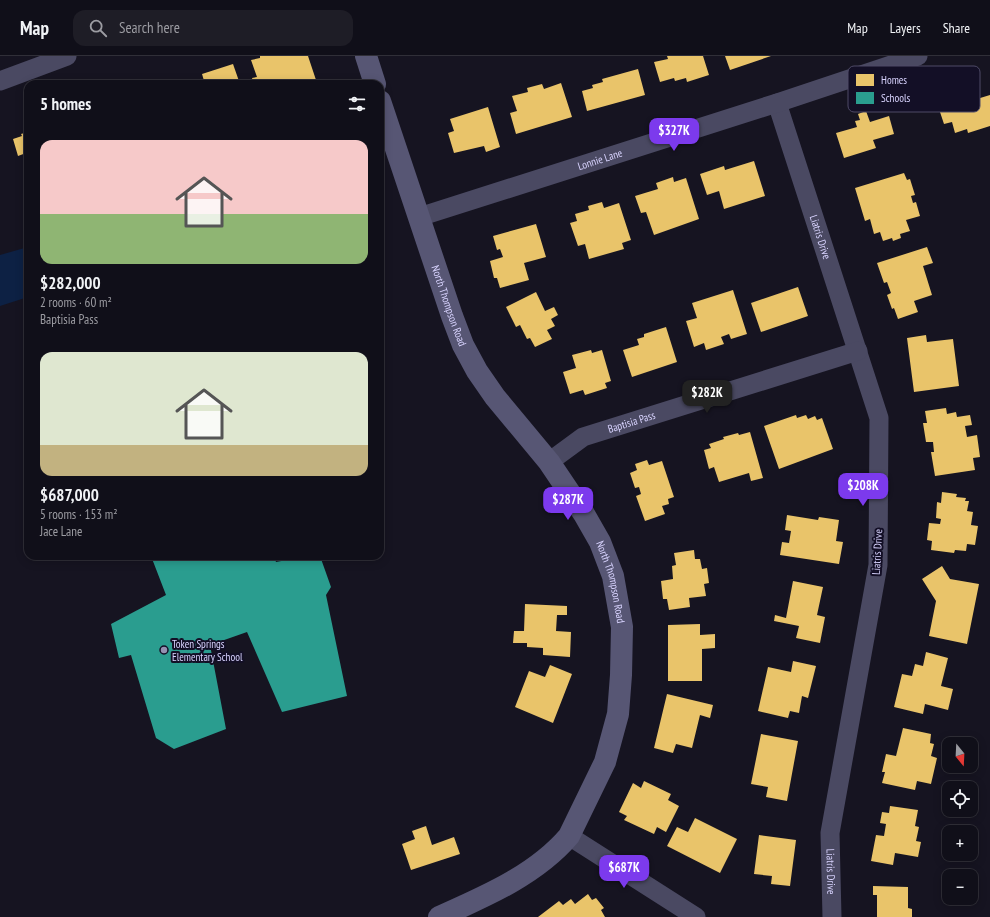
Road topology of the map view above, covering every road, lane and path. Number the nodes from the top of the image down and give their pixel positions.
1 (67, 56) edge
2 (366, 56) edge
3 (918, 56) edge
4 (888, 66) edge
5 (848, 79) edge
6 (0, 80) edge
7 (373, 80) edge
8 (777, 103) junction
9 (384, 113) edge
10 (419, 217) junction
11 (858, 351) junction
12 (549, 462) junction
13 (569, 836) junction
14 (439, 917) edge
15 (696, 917) edge
16 (832, 917) edge

1 - 6 street
2 - 7 street
3 - 4 street, Lonnie Lane
5 - 8 street, Lonnie Lane
8 - 10 street, Lonnie Lane
8 - 11 street, Liatris Drive
9 - 10 street, North Thompson Road
10 - 12 street, North Thompson Road
11 - 12 street, Baptisia Pass
11 - 16 street, Liatris Drive
12 - 13 street, North Thompson Road
13 - 14 street, North Thompson Road
13 - 15 street

